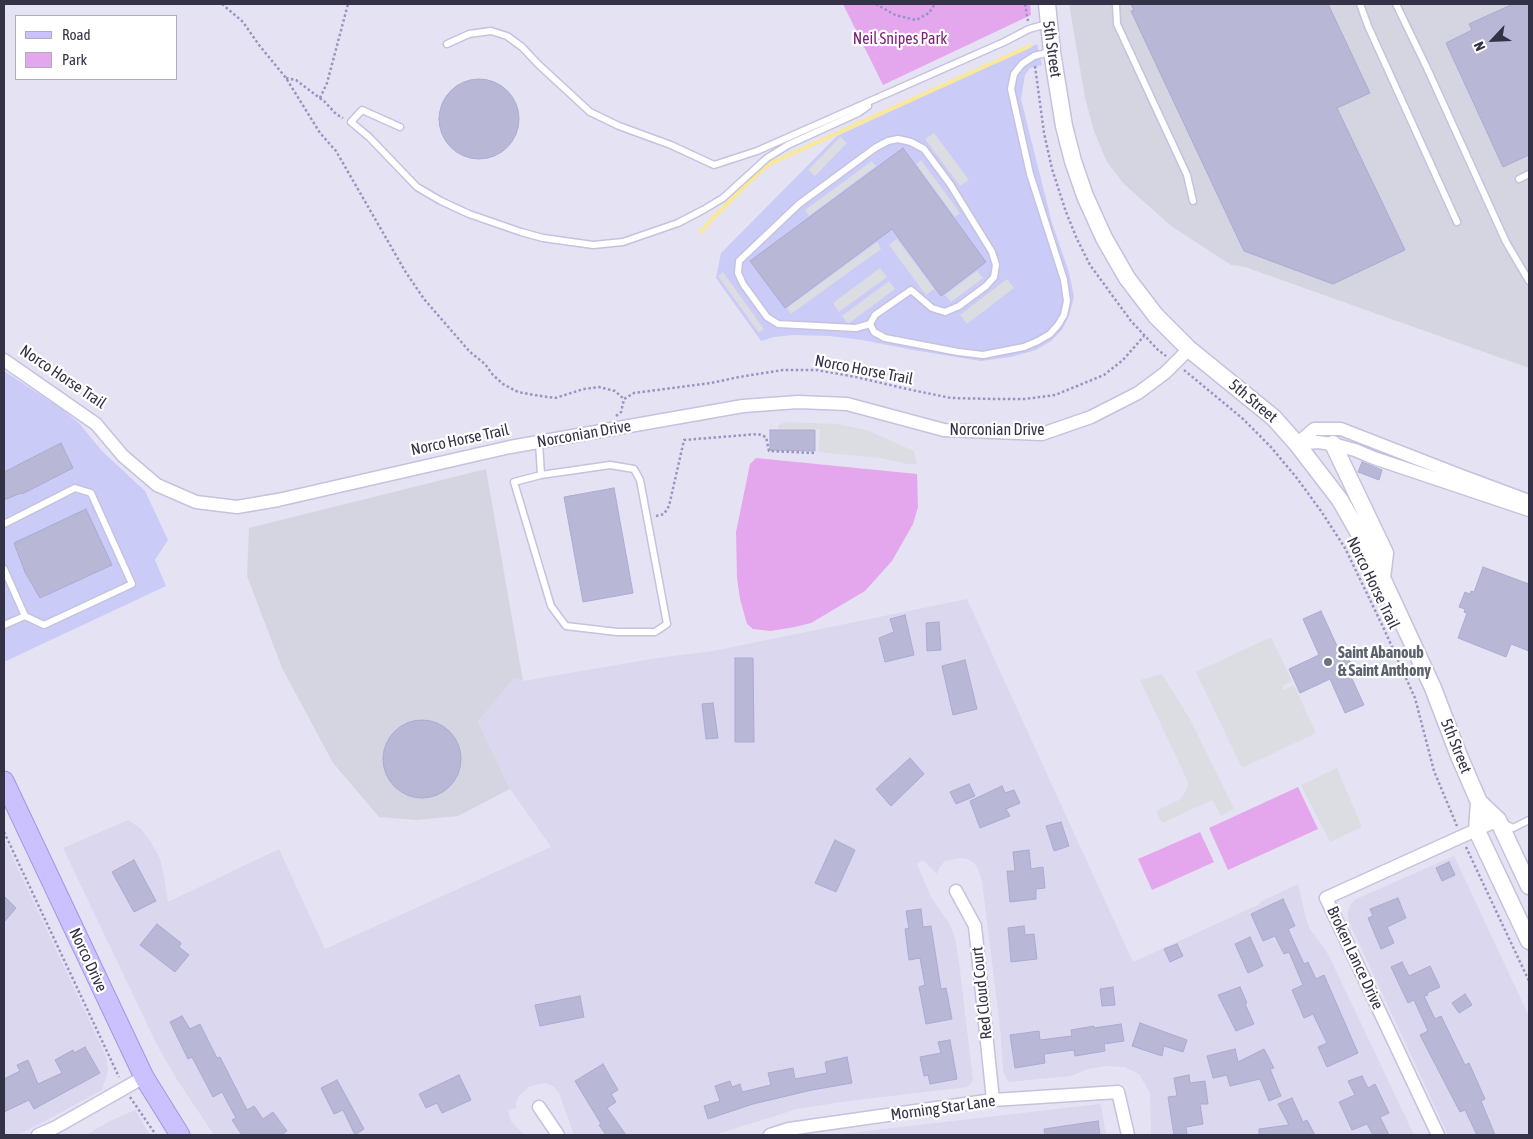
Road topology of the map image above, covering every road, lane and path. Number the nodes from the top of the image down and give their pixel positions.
1 (222, 4) edge
2 (348, 4) edge
3 (876, 4) edge
4 (935, 4) edge
5 (1025, 4) edge
6 (1047, 4) edge
7 (1116, 4) edge
8 (1360, 4) edge
9 (1396, 4) edge
10 (1049, 24) junction
11 (1029, 29) junction
12 (447, 44) dead end
13 (1052, 52) junction
14 (1034, 56) junction
15 (286, 78) junction
16 (881, 97) junction
17 (320, 98) junction
18 (351, 122) junction
19 (400, 127) dead end
20 (1529, 174) edge
21 (1519, 179) dead end
22 (1193, 201) dead end
23 (1457, 222) dead end
24 (1529, 281) edge
25 (870, 324) junction
26 (1144, 336) junction
27 (1189, 349) junction
28 (4, 360) edge
29 (1175, 363) junction
30 (624, 399) junction
31 (613, 418) dead end
32 (539, 442) junction
33 (1298, 444) junction
34 (1333, 444) junction
35 (815, 453) dead end
36 (541, 475) junction
37 (1529, 501) edge
38 (1529, 510) edge
39 (647, 517) junction
40 (4, 524) edge
41 (4, 569) edge
42 (1382, 578) junction
43 (25, 616) junction
44 (4, 625) edge
45 (4, 781) edge
46 (1479, 802) junction
47 (1498, 820) junction
48 (1529, 820) edge
49 (1478, 830) junction
50 (4, 832) edge
51 (1462, 838) junction
52 (1529, 886) edge
53 (956, 891) dead end
54 (1529, 941) edge
55 (1529, 981) edge
56 (144, 1077) junction
57 (124, 1088) junction
58 (993, 1100) junction
59 (539, 1107) dead end
60 (38, 1135) edge
61 (156, 1135) edge
62 (180, 1135) edge
63 (558, 1135) edge
64 (770, 1135) edge
65 (1128, 1135) edge
66 (1438, 1135) edge

1 - 15 path
2 - 17 path
3 - 4 path
5 - 11 path
6 - 10 street, 5th Street
7 - 22 lane
8 - 23 lane
9 - 24 lane
10 - 11 lane
10 - 13 street, 5th Street
11 - 16 lane
12 - 16 lane
13 - 14 lane
13 - 27 street, 5th Street
14 - 25 lane
14 - 26 path, Norco Horse Trail
15 - 17 path
15 - 30 path
16 - 18 lane
17 - 18 path
18 - 19 lane
20 - 21 lane
25 - 25 lane
26 - 29 path, Norco Horse Trail
26 - 30 path, Norco Horse Trail
27 - 29 street, Norconian Drive
27 - 33 street, 5th Street
28 - 32 street, Norconian Drive
29 - 32 street, Norconian Drive
29 - 51 path, Norco Horse Trail
30 - 31 path
32 - 36 lane
33 - 34 street
33 - 37 street
33 - 42 street, 5th Street
34 - 38 street
34 - 42 street
35 - 39 path
36 - 39 lane
36 - 39 lane
40 - 43 lane
41 - 43 lane
42 - 46 street, 5th Street
43 - 44 lane
45 - 56 main road, Norco Drive
46 - 47 street, 5th Street
46 - 49 street, 5th Street
47 - 48 lane
47 - 49 street, Broken Lance Drive
47 - 52 street, 5th Street
49 - 51 street, Broken Lance Drive
49 - 54 street, 5th Street
50 - 57 path
51 - 55 path, Norco Horse Trail
51 - 66 street, Broken Lance Drive
53 - 58 street, Red Cloud Court
56 - 57 street
56 - 62 main road, Norco Drive
57 - 60 street
57 - 61 path
58 - 64 street, Morning Star Lane
58 - 65 street, Morning Star Lane
59 - 63 street

